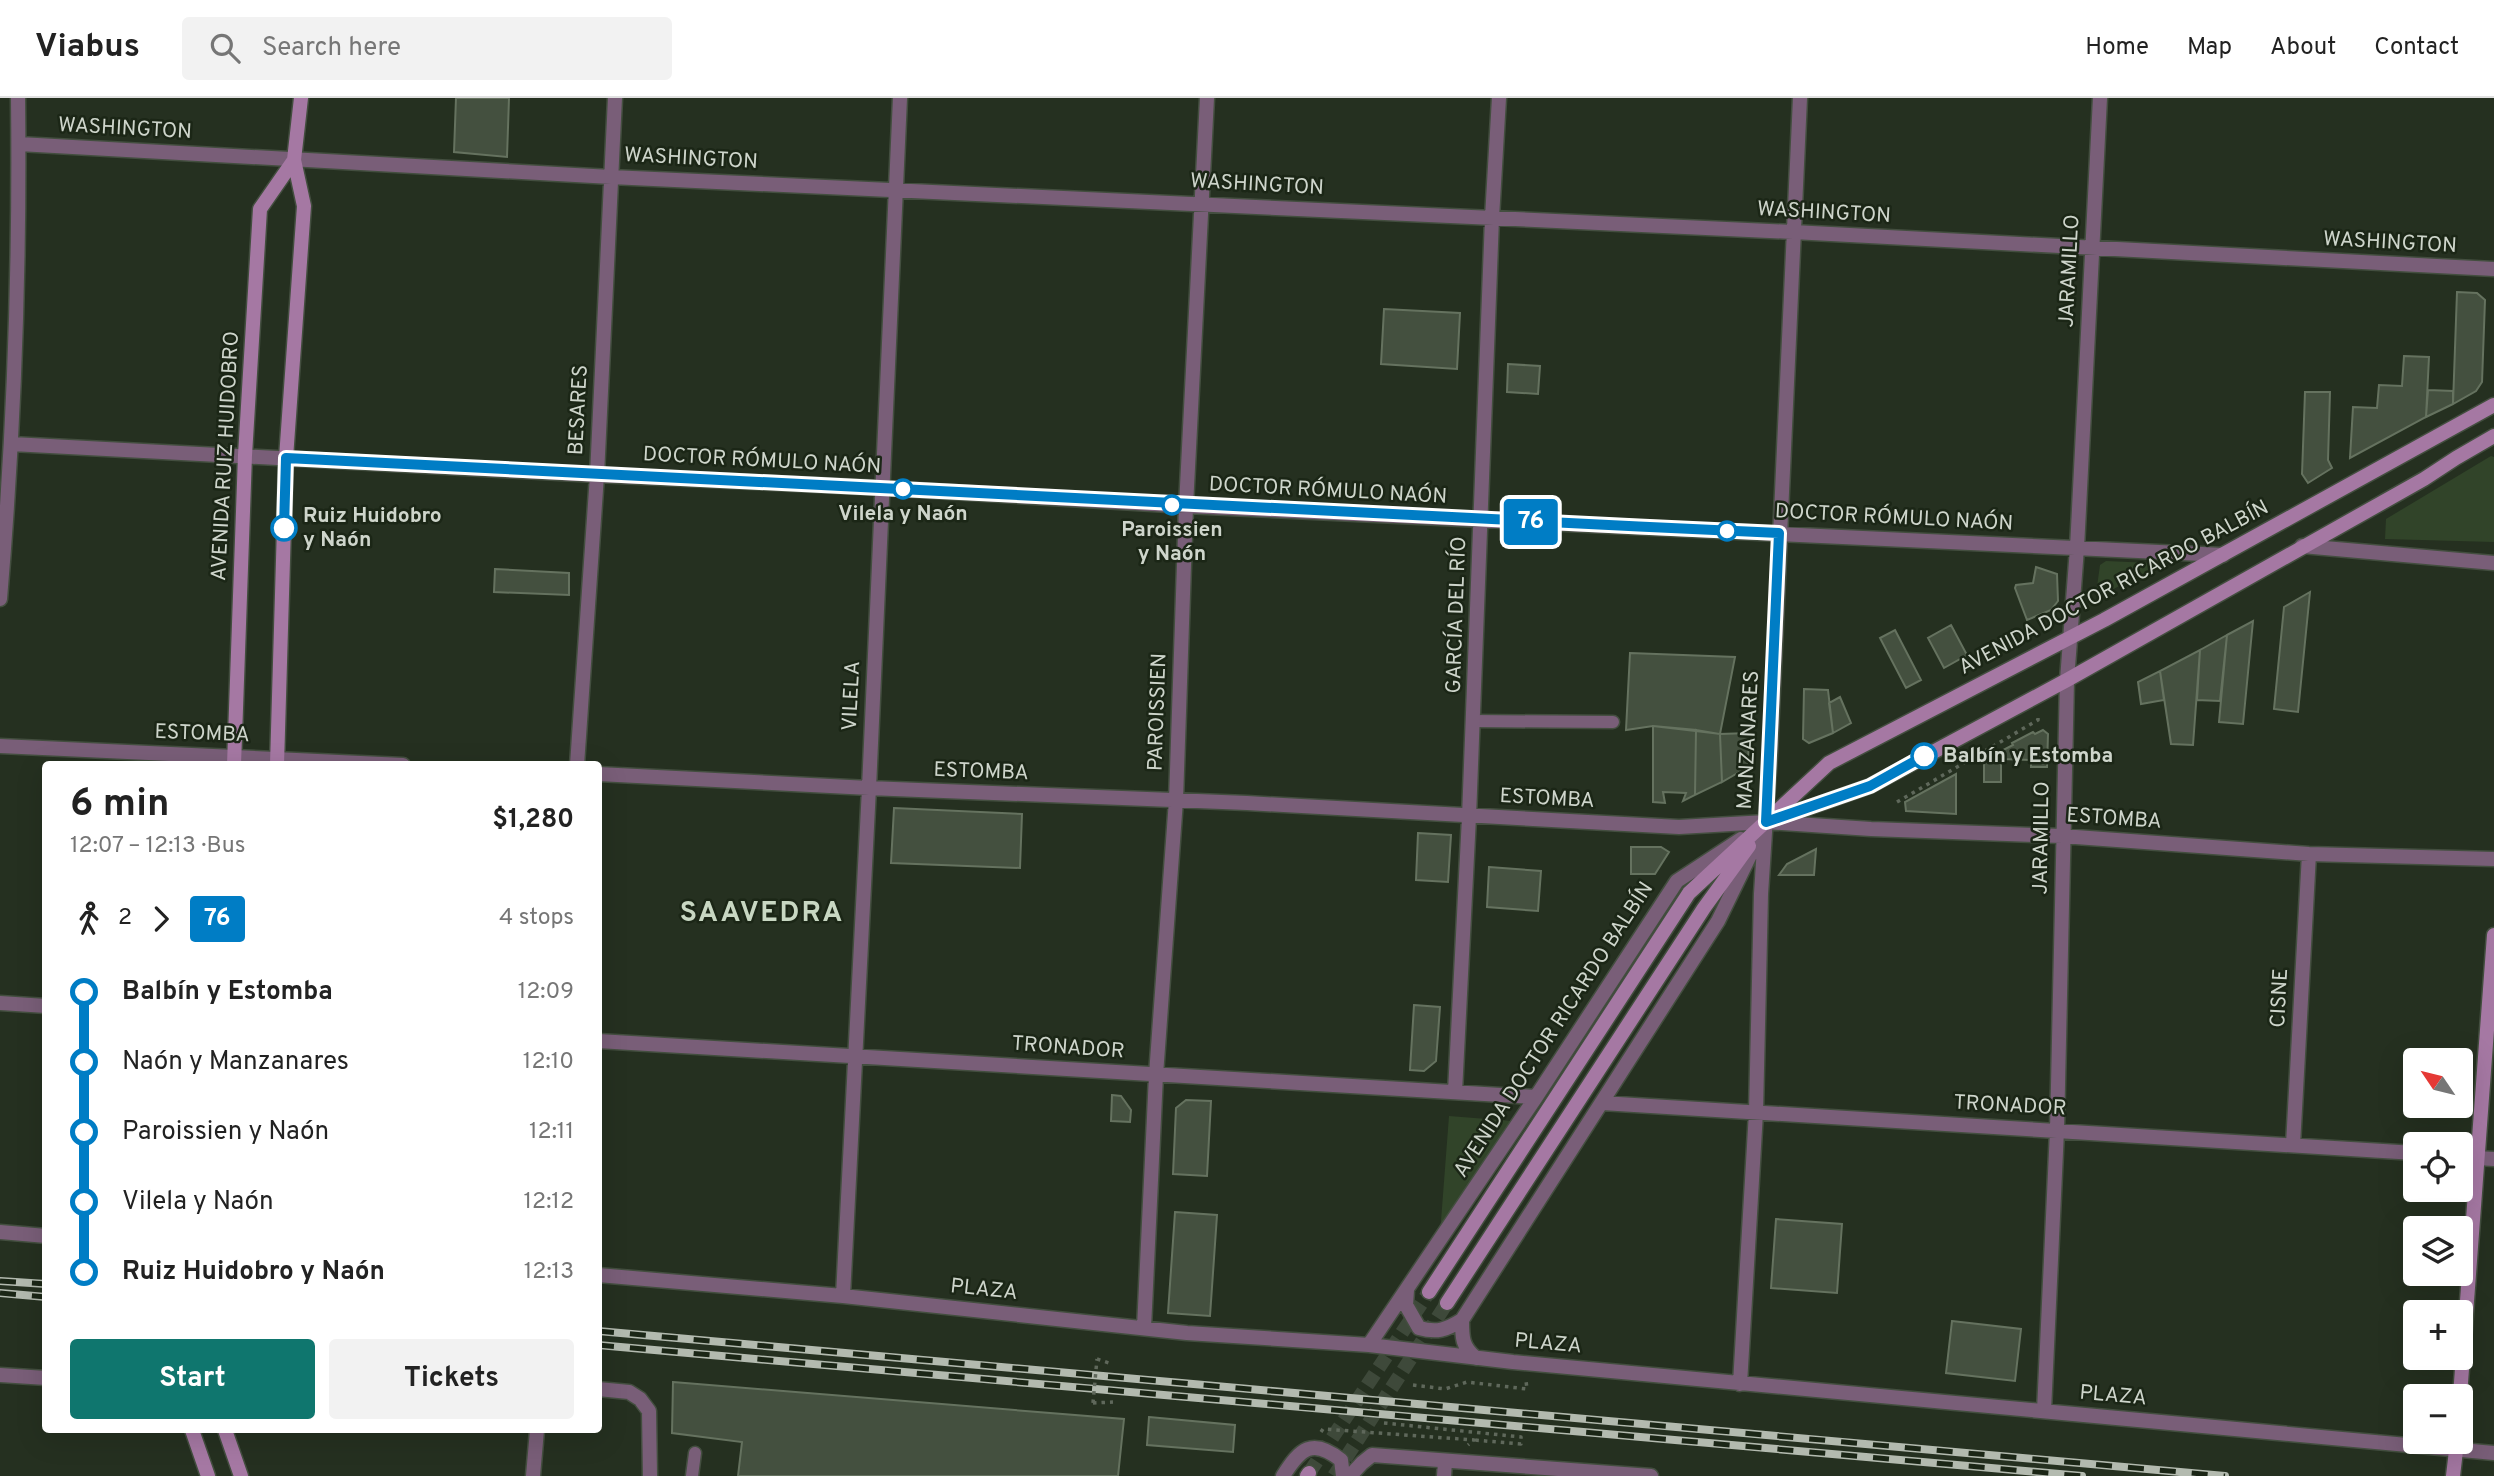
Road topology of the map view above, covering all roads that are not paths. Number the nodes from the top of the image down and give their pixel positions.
1 (18, 98) edge
2 (301, 98) edge
3 (615, 98) edge
4 (901, 98) edge
5 (1207, 98) edge
6 (1499, 98) edge
7 (1800, 98) edge
8 (2100, 98) edge
9 (19, 144) junction
10 (294, 160) junction
11 (611, 177) junction
12 (898, 190) junction
13 (1200, 203) junction
14 (1492, 218) junction
15 (1793, 232) junction
16 (2092, 249) junction
17 (2494, 269) edge
18 (2494, 405) edge
19 (2494, 436) edge
20 (12, 444) junction
21 (245, 455) junction
22 (286, 458) junction
23 (597, 475) junction
24 (883, 488) junction
25 (1186, 506) junction
26 (1482, 520) junction
27 (1779, 533) junction
28 (2302, 546) junction
29 (2077, 548) junction
30 (2223, 555) junction
31 (2494, 563) edge
32 (0, 599) edge
33 (2070, 638) junction
34 (2067, 680) junction
35 (1473, 721) junction
36 (1613, 722) dead end
37 (0, 746) edge
38 (234, 761) edge
39 (277, 761) edge
40 (577, 761) edge
41 (602, 774) edge
42 (869, 788) junction
43 (1176, 800) junction
44 (1469, 817) junction
45 (1766, 822) junction
46 (2062, 836) junction
47 (2309, 854) junction
48 (2494, 859) edge
49 (2494, 935) edge
50 (0, 1003) edge
51 (42, 1006) edge
52 (602, 1041) edge
53 (856, 1056) junction
54 (1156, 1074) junction
55 (1455, 1093) junction
56 (1536, 1097) junction
57 (1602, 1103) junction
58 (1756, 1112) junction
59 (2057, 1130) junction
60 (2294, 1145) junction
61 (2403, 1152) edge
62 (2473, 1158) edge
63 (2477, 1158) junction
64 (2494, 1159) edge
65 (0, 1232) edge
66 (42, 1236) edge
67 (602, 1275) edge
68 (1407, 1290) junction
69 (1429, 1292) tunnel mouth
70 (843, 1296) junction
71 (1447, 1303) tunnel mouth
72 (1462, 1320) junction
73 (1144, 1328) junction
74 (1369, 1345) junction
75 (1476, 1357) junction
76 (0, 1374) edge
77 (42, 1378) edge
78 (1740, 1384) junction
79 (2461, 1384) edge
80 (602, 1390) edge
81 (2044, 1411) junction
82 (193, 1433) edge
83 (226, 1433) edge
84 (537, 1433) edge
85 (2403, 1441) edge
86 (2473, 1449) edge
87 (695, 1453) dead end
88 (2494, 1453) edge
89 (2455, 1454) edge
90 (1445, 1469) edge
91 (208, 1476) edge
92 (241, 1476) edge
93 (533, 1476) edge
94 (650, 1476) edge
95 (692, 1476) edge
96 (1283, 1476) edge
97 (1343, 1476) edge
98 (1350, 1476) edge
99 (1651, 1476) edge
100 (2454, 1476) edge

1 - 9 street
2 - 10 main road, AVENIDA RUIZ HUIDOBRO
3 - 11 street, BESARES
4 - 12 street, VILELA
5 - 13 street, PAROISSIEN
6 - 14 street, GARCÍA DEL RÍO
7 - 15 street, MANZANARES
8 - 16 street, JARAMILLO
9 - 10 street, WASHINGTON
9 - 20 street
10 - 11 street, WASHINGTON
10 - 21 main road, AVENIDA RUIZ HUIDOBRO
10 - 22 main road, AVENIDA RUIZ HUIDOBRO
11 - 12 street, WASHINGTON
11 - 23 street, BESARES
12 - 13 street, WASHINGTON
12 - 24 street, VILELA
13 - 14 street, WASHINGTON
13 - 25 street, PAROISSIEN
14 - 15 street, WASHINGTON
14 - 26 street, GARCÍA DEL RÍO
15 - 16 street, WASHINGTON
15 - 27 street, MANZANARES
16 - 17 street, WASHINGTON
16 - 29 street, JARAMILLO
18 - 30 main road, AVENIDA DOCTOR RICARDO BALBÍN
19 - 28 main road, AVENIDA DOCTOR RICARDO BALBÍN
20 - 21 street, DOCTOR RÓMULO NAÓN
20 - 32 street
21 - 22 street, DOCTOR RÓMULO NAÓN
21 - 38 main road, AVENIDA RUIZ HUIDOBRO
22 - 23 street, DOCTOR RÓMULO NAÓN
22 - 39 main road, AVENIDA RUIZ HUIDOBRO
23 - 24 street, DOCTOR RÓMULO NAÓN
23 - 40 street, BESARES
24 - 25 street, DOCTOR RÓMULO NAÓN
24 - 42 street, VILELA
25 - 26 street, DOCTOR RÓMULO NAÓN
25 - 43 street, PAROISSIEN
26 - 27 street, DOCTOR RÓMULO NAÓN
26 - 35 street, GARCÍA DEL RÍO
27 - 29 street, DOCTOR RÓMULO NAÓN
27 - 45 street, MANZANARES
28 - 31 street
28 - 34 main road, AVENIDA DOCTOR RICARDO BALBÍN
29 - 30 street, DOCTOR RÓMULO NAÓN
29 - 33 street, JARAMILLO
30 - 33 main road, AVENIDA DOCTOR RICARDO BALBÍN
33 - 34 street, JARAMILLO
33 - 45 main road, AVENIDA DOCTOR RICARDO BALBÍN
34 - 45 main road, AVENIDA DOCTOR RICARDO BALBÍN
34 - 46 street, JARAMILLO
35 - 36 lane
35 - 44 street, GARCÍA DEL RÍO
37 - 38 street, ESTOMBA
41 - 42 street, ESTOMBA
42 - 43 street, ESTOMBA
42 - 53 street, VILELA
43 - 44 street, ESTOMBA
43 - 54 street, PAROISSIEN
44 - 45 street, ESTOMBA
44 - 55 street, GARCÍA DEL RÍO
45 - 46 street, ESTOMBA
45 - 56 street, AVENIDA DOCTOR RICARDO BALBÍN
45 - 57 street, AVENIDA DOCTOR RICARDO BALBÍN
45 - 58 street, MANZANARES
45 - 69 main road
45 - 71 main road
46 - 47 street, ESTOMBA
46 - 59 street, JARAMILLO
47 - 48 street, ESTOMBA
47 - 60 street, CISNE
49 - 63 main road
50 - 51 street
52 - 53 street, TRONADOR
53 - 54 street, TRONADOR
53 - 70 street, VILELA
54 - 55 street, TRONADOR
54 - 73 street, PAROISSIEN
55 - 56 street, TRONADOR
56 - 68 street, AVENIDA DOCTOR RICARDO BALBÍN
57 - 58 street, TRONADOR
57 - 72 street, AVENIDA DOCTOR RICARDO BALBÍN
58 - 59 street, TRONADOR
58 - 78 street, MANZANARES
59 - 60 street, TRONADOR
59 - 81 street, JARAMILLO
60 - 61 street, TRONADOR
62 - 63 street
63 - 64 street
63 - 79 main road
65 - 66 street
67 - 70 street, PLAZA
68 - 72 street
68 - 74 street, AVENIDA DOCTOR RICARDO BALBÍN
70 - 73 street, PLAZA
72 - 75 street
73 - 74 street, PLAZA
74 - 75 street, PLAZA
75 - 78 street, PLAZA
76 - 77 street
78 - 81 street, PLAZA
80 - 94 street
81 - 85 street, PLAZA
82 - 91 main road
83 - 92 main road
84 - 93 street
86 - 88 street, PLAZA
87 - 95 lane
89 - 100 main road
90 - 98 street
90 - 99 street
96 - 97 street

